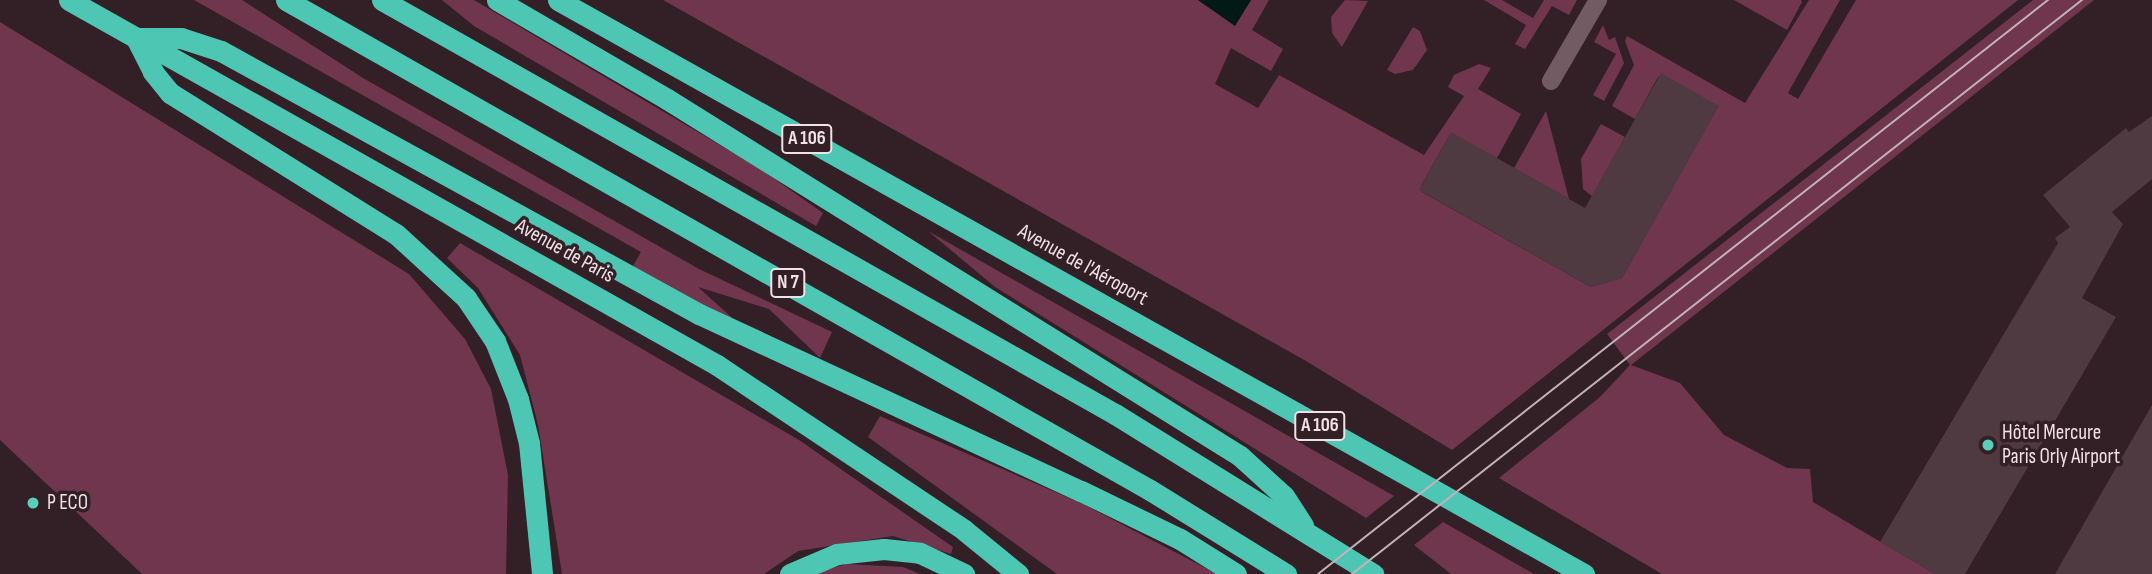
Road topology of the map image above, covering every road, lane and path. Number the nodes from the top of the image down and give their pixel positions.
1 (69, 0) edge
2 (286, 0) edge
3 (382, 0) edge
4 (497, 0) edge
5 (558, 0) edge
6 (1598, 0) edge
7 (136, 38) junction
8 (1551, 81) dead end
9 (1306, 530) junction
10 (540, 542) junction
11 (532, 574) edge
12 (542, 574) edge
13 (790, 574) edge
14 (964, 574) edge
15 (1018, 574) edge
16 (1236, 574) edge
17 (1286, 574) edge
18 (1373, 574) edge
19 (1584, 574) edge

1 - 7 highway, Avenue de Paris
2 - 17 highway, N 7
3 - 9 highway, N 7
4 - 9 highway
5 - 19 highway, Avenue de l'Aéroport / A 106
6 - 8 street
7 - 10 highway
7 - 15 highway, Avenue de Paris
7 - 16 highway
9 - 18 highway, N 7
10 - 11 highway
10 - 12 highway
13 - 14 highway

